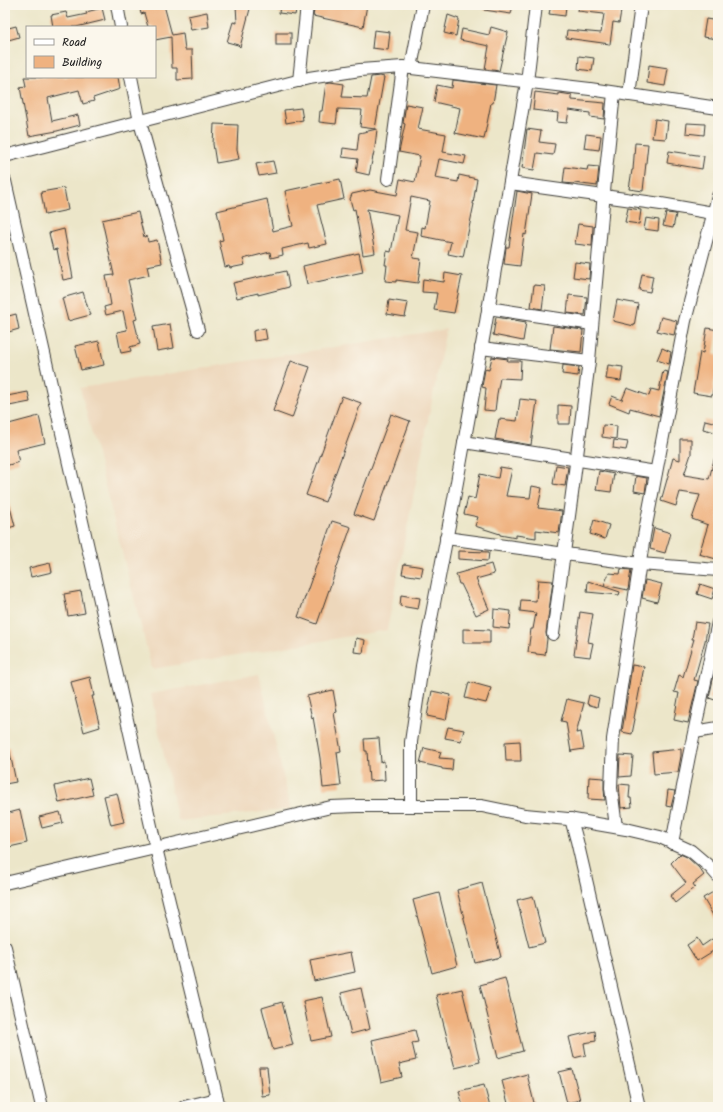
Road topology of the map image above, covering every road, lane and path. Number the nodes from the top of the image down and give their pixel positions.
1 (117, 5) edge
2 (306, 5) edge
3 (423, 5) edge
4 (536, 5) edge
5 (641, 5) edge
6 (121, 26) edge
7 (407, 67) junction
8 (131, 78) edge
9 (299, 81) junction
10 (527, 82) junction
11 (614, 93) junction
12 (629, 95) junction
13 (718, 107) edge
14 (140, 122) junction
15 (5, 156) edge
16 (388, 180) dead end
17 (5, 181) edge
18 (510, 183) junction
19 (603, 195) junction
20 (718, 196) edge
21 (713, 214) junction
22 (714, 229) edge
23 (488, 308) junction
24 (592, 324) junction
25 (198, 330) dead end
26 (481, 348) junction
27 (589, 360) junction
28 (464, 442) junction
29 (577, 460) junction
30 (656, 472) junction
31 (446, 538) junction
32 (564, 553) junction
33 (640, 564) junction
34 (718, 570) edge
35 (718, 622) edge
36 (553, 634) dead end
37 (718, 728) edge
38 (695, 732) junction
39 (411, 806) junction
40 (572, 819) junction
41 (616, 827) junction
42 (672, 843) junction
43 (156, 848) junction
44 (718, 876) edge
45 (5, 883) edge
46 (5, 947) edge
47 (218, 1103) edge
48 (42, 1107) edge
49 (184, 1107) edge
50 (639, 1107) edge

1 - 6 street
2 - 9 street
3 - 7 street
4 - 10 street
5 - 12 street
7 - 9 street
7 - 10 street
7 - 16 street
8 - 14 street
9 - 14 street
10 - 11 street
10 - 18 street
11 - 12 street
11 - 19 street
12 - 13 street
14 - 15 street
14 - 25 street
17 - 43 street
18 - 19 street
18 - 23 street
19 - 21 street
19 - 24 street
20 - 21 street
21 - 22 street
22 - 30 street
23 - 24 street
23 - 26 street
24 - 27 street
26 - 27 street
26 - 28 street
27 - 29 street
28 - 29 street
28 - 31 street
29 - 30 street
29 - 32 street
30 - 33 street
31 - 32 street
31 - 39 street
32 - 33 street
32 - 36 street
33 - 34 street
33 - 41 street
35 - 38 street
37 - 38 street
38 - 42 street
39 - 40 street
39 - 43 street
40 - 41 street
40 - 50 street
41 - 42 street
42 - 44 street
43 - 45 street
43 - 47 street
46 - 48 street
47 - 49 street

